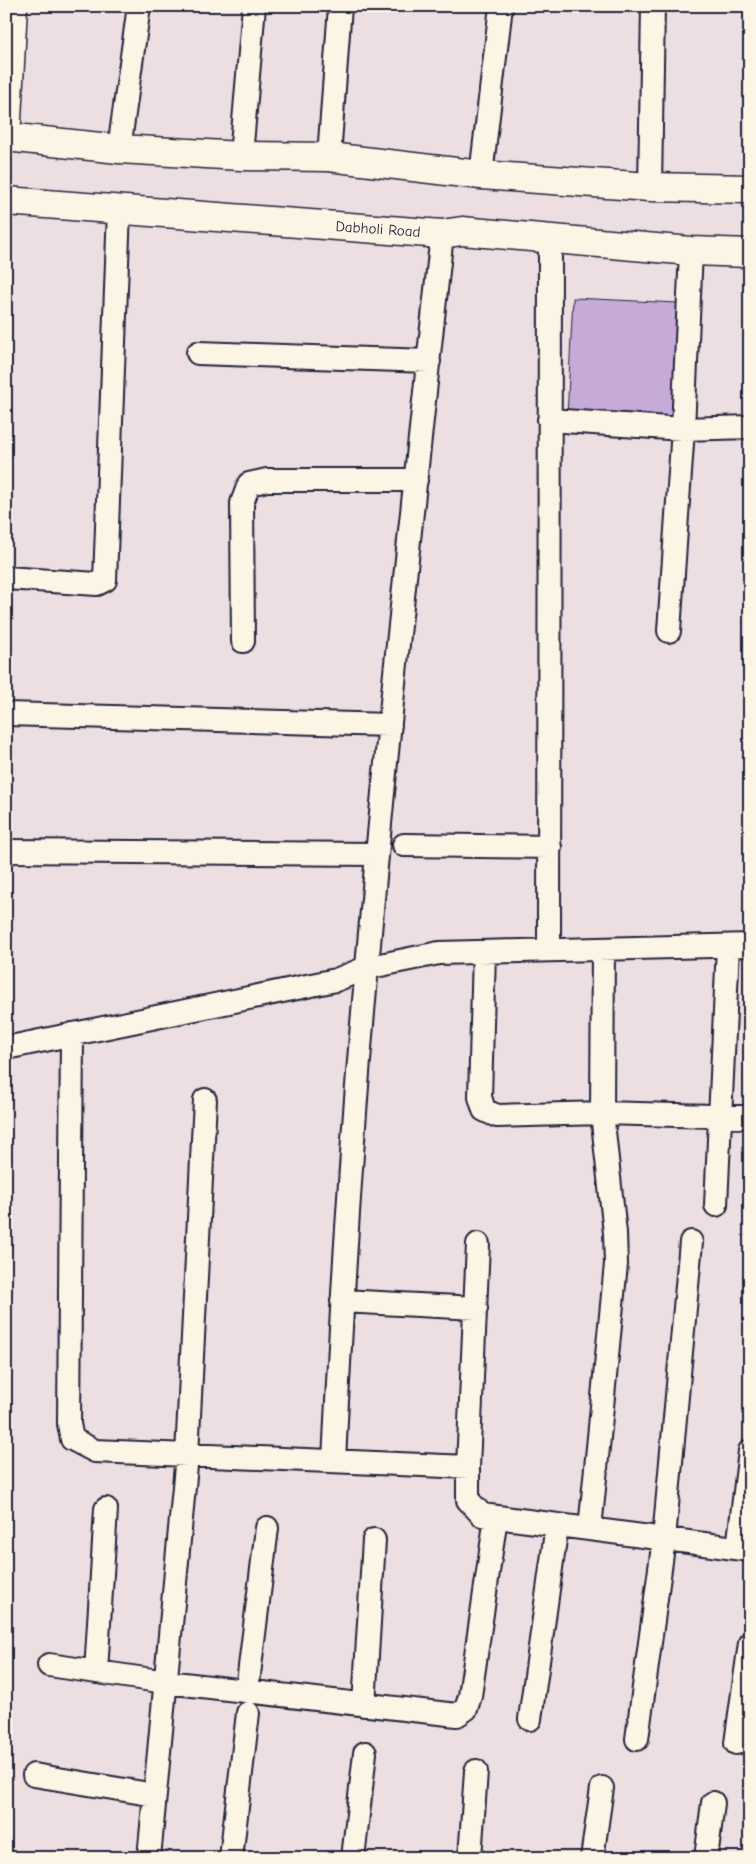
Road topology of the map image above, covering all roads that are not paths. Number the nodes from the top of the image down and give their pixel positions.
1 (13, 6) edge
2 (139, 6) edge
3 (254, 6) edge
4 (340, 6) edge
5 (501, 6) edge
6 (653, 6) edge
7 (6, 137) edge
8 (119, 149) junction
9 (241, 156) junction
10 (330, 157) junction
11 (481, 175) junction
12 (650, 187) junction
13 (750, 189) edge
14 (6, 201) edge
15 (119, 210) junction
16 (442, 234) junction
17 (550, 239) junction
18 (691, 251) junction
19 (750, 253) edge
20 (198, 353) dead end
21 (429, 361) junction
22 (549, 420) junction
23 (750, 427) edge
24 (683, 429) junction
25 (416, 480) junction
26 (6, 578) edge
27 (669, 631) dead end
28 (243, 641) dead end
29 (7, 714) edge
30 (390, 725) junction
31 (404, 845) dead end
32 (550, 847) junction
33 (6, 851) edge
34 (378, 854) junction
35 (739, 946) edge
36 (603, 949) junction
37 (549, 950) junction
38 (484, 952) junction
39 (366, 968) junction
40 (72, 1034) junction
41 (6, 1048) edge
42 (205, 1100) dead end
43 (602, 1114) junction
44 (720, 1116) junction
45 (750, 1117) edge
46 (716, 1205) dead end
47 (691, 1242) dead end
48 (478, 1244) dead end
49 (342, 1301) junction
50 (476, 1308) junction
51 (750, 1451) edge
52 (188, 1455) junction
53 (334, 1461) junction
54 (468, 1467) junction
55 (106, 1509) dead end
56 (496, 1517) junction
57 (557, 1525) junction
58 (267, 1528) dead end
59 (590, 1529) junction
60 (664, 1539) junction
61 (374, 1540) dead end
62 (744, 1549) edge
63 (750, 1643) edge
64 (49, 1665) dead end
65 (96, 1672) junction
66 (166, 1682) junction
67 (246, 1691) junction
68 (364, 1704) junction
69 (248, 1714) dead end
70 (530, 1719) dead end
71 (637, 1739) dead end
72 (736, 1743) dead end
73 (365, 1753) dead end
74 (476, 1771) dead end
75 (34, 1775) dead end
76 (602, 1788) dead end
77 (156, 1796) junction
78 (714, 1803) dead end
79 (149, 1858) edge
80 (232, 1858) edge
81 (354, 1858) edge
82 (470, 1858) edge
83 (592, 1858) edge
84 (706, 1858) edge

1 - 7 main road
2 - 8 street
3 - 9 street
4 - 10 street
5 - 11 street
6 - 12 street
7 - 8 main road
8 - 9 main road
9 - 10 main road
10 - 11 main road
11 - 12 main road
12 - 13 main road
14 - 15 main road, Dabholi Road
15 - 16 main road, Dabholi Road
15 - 26 street
16 - 17 main road, Dabholi Road
16 - 21 street
17 - 18 main road, Dabholi Road
17 - 22 street
18 - 19 main road, Dabholi Road
18 - 24 street
20 - 21 street
21 - 25 street
22 - 24 street
22 - 32 street
23 - 24 street
24 - 27 street
25 - 28 street
25 - 30 street
29 - 30 street
30 - 34 street
31 - 32 street
32 - 37 street
33 - 34 street
34 - 39 street
35 - 36 street
35 - 44 street
36 - 37 street
36 - 43 street
37 - 38 street
38 - 39 street
38 - 43 street
39 - 40 street
39 - 49 street
40 - 41 street
40 - 52 street
42 - 52 street
43 - 44 street
43 - 59 street
44 - 45 street
44 - 46 street
47 - 60 street
48 - 50 street
49 - 50 street
49 - 53 street
50 - 54 street
51 - 62 street
52 - 53 street
52 - 66 street
53 - 54 street
54 - 56 street
55 - 65 street
56 - 57 street
56 - 68 street
57 - 59 street
57 - 70 street
58 - 67 street
59 - 60 street
60 - 62 street
60 - 71 street
61 - 68 street
63 - 72 street
64 - 65 street
65 - 66 street
66 - 67 street
66 - 77 street
67 - 68 street
69 - 80 street
73 - 81 street
74 - 82 street
75 - 77 street
76 - 83 street
77 - 79 street
78 - 84 street

